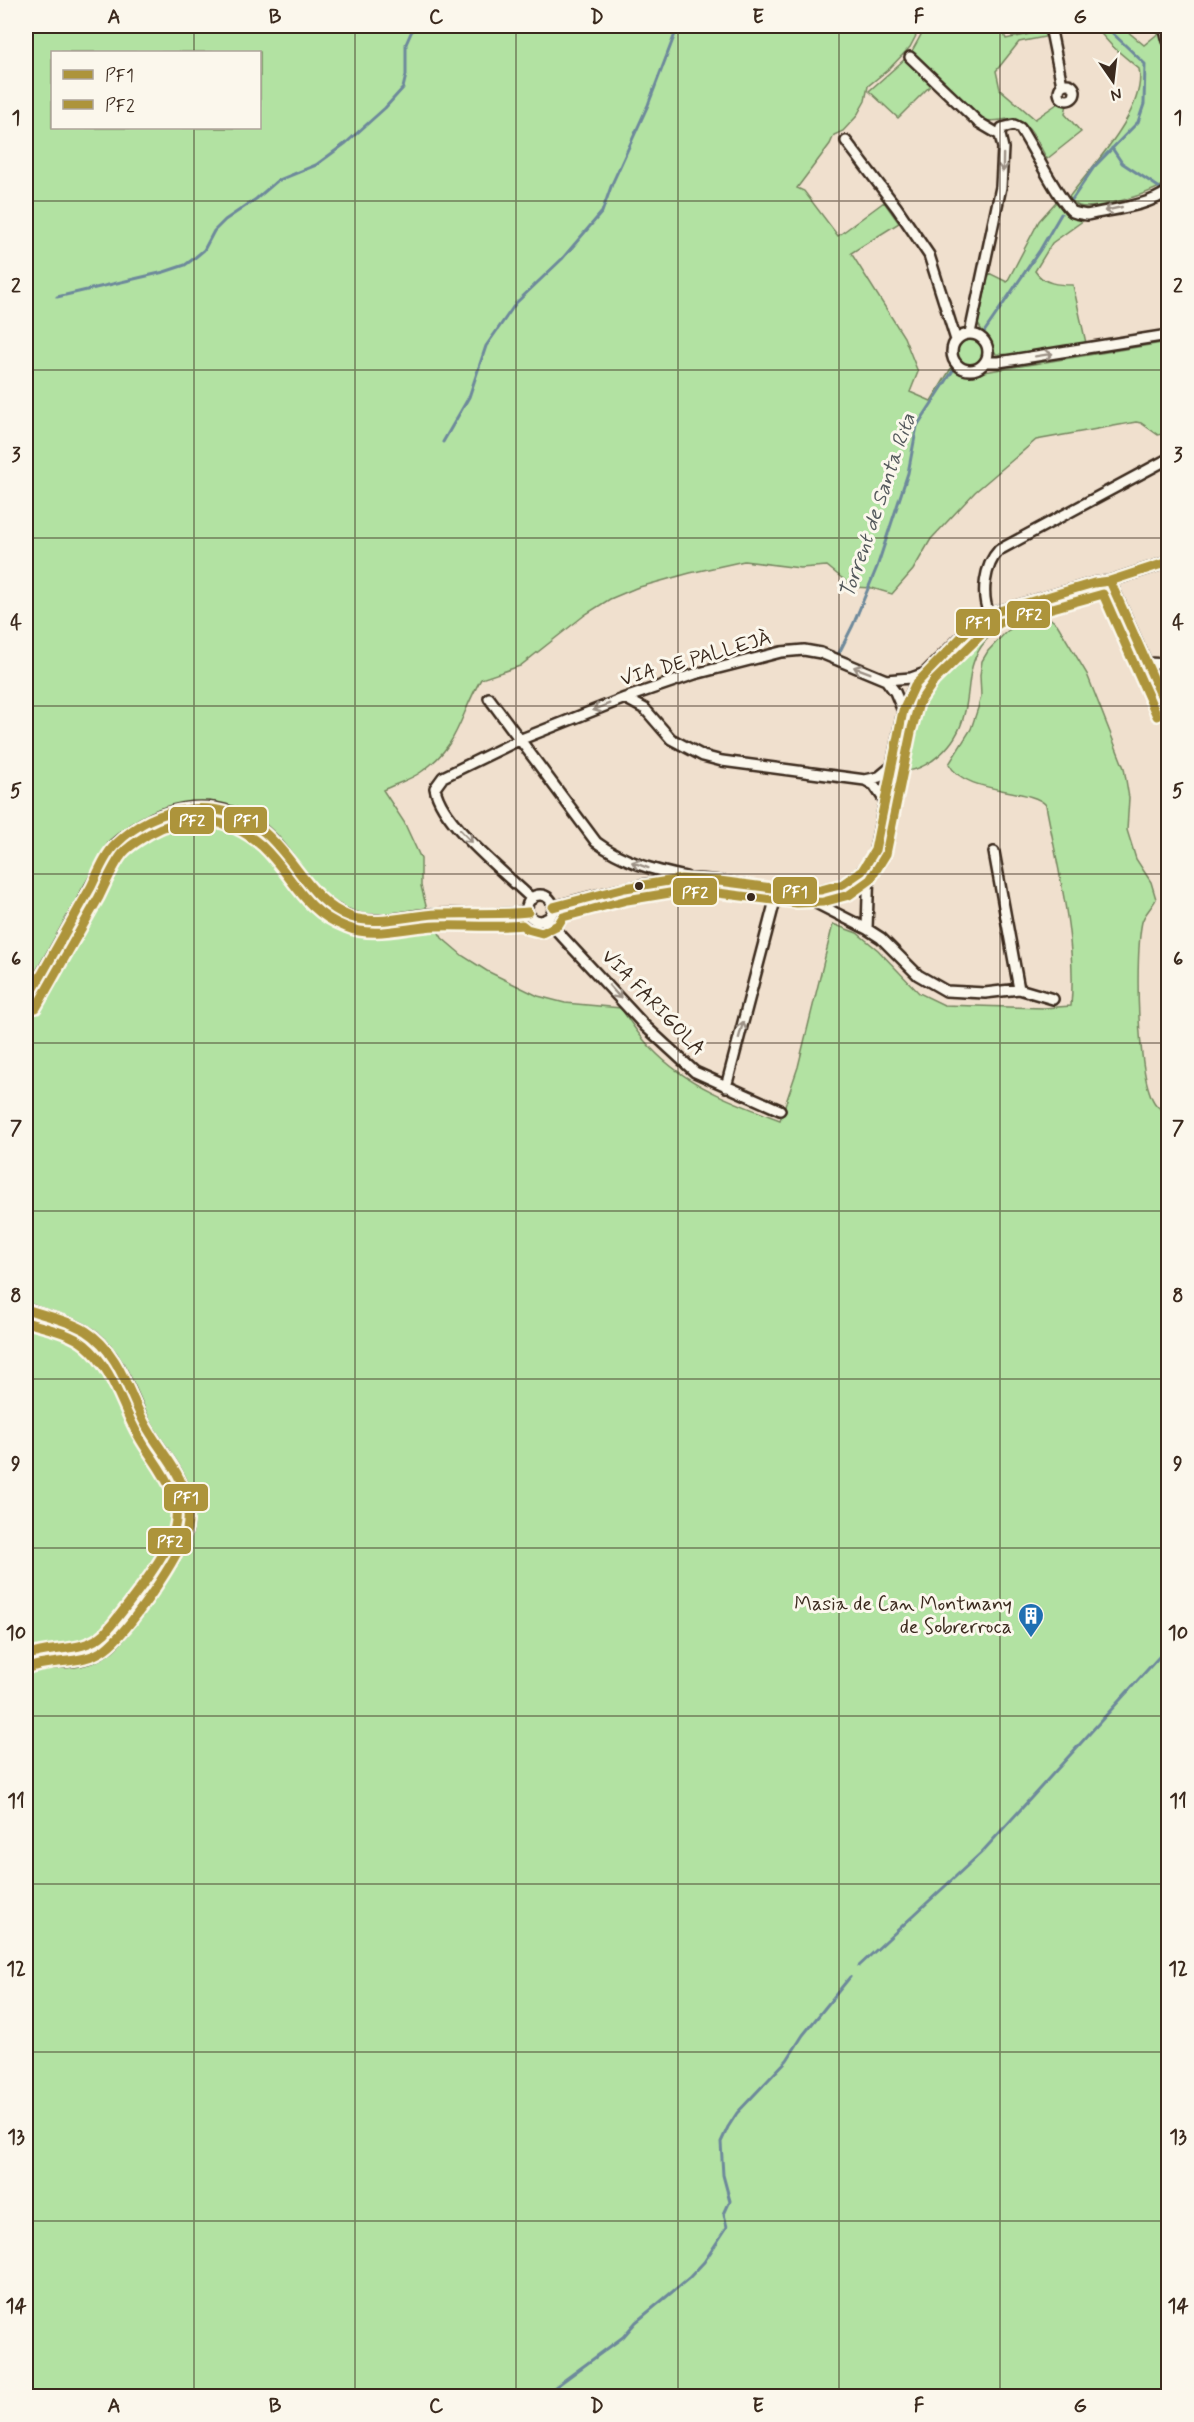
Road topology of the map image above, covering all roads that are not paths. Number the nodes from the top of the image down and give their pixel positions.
1 (1050, 26) edge
2 (1164, 26) edge
3 (1168, 41) edge
4 (910, 57) dead end
5 (1062, 85) dead end
6 (1000, 135) junction
7 (846, 141) dead end
8 (1168, 191) edge
9 (970, 333) junction
10 (1168, 335) edge
11 (956, 340) junction
12 (986, 362) junction
13 (1168, 459) edge
14 (1168, 562) edge
15 (1110, 581) junction
16 (989, 614) junction
17 (1148, 663) junction
18 (1168, 664) edge
19 (925, 673) junction
20 (886, 680) junction
21 (654, 689) junction
22 (625, 698) junction
23 (489, 699) dead end
24 (645, 710) junction
25 (903, 711) junction
26 (1168, 711) edge
27 (519, 740) junction
28 (891, 767) junction
29 (865, 780) junction
30 (885, 801) junction
31 (994, 852) dead end
32 (869, 864) junction
33 (697, 879) junction
34 (778, 889) junction
35 (799, 891) junction
36 (531, 899) junction
37 (553, 907) junction
38 (528, 912) junction
39 (546, 919) junction
40 (867, 929) junction
41 (1019, 989) junction
42 (1053, 999) dead end
43 (26, 1002) edge
44 (726, 1087) junction
45 (780, 1110) dead end
46 (26, 1309) edge
47 (26, 1669) edge

1 - 5 street
2 - 3 street
4 - 6 street
8 -> 6 street
6 -> 9 street
7 - 11 street
9 - 11 street
9 - 12 street
12 -> 10 street
11 - 12 street
13 - 16 street
14 - 15 street
15 - 16 street
15 - 17 street
16 - 19 street
17 - 18 street
17 - 26 street
19 - 20 street, VIA DE PALLEJÀ
19 - 25 street
20 -> 21 street, VIA DE PALLEJÀ
20 - 25 street
21 - 22 street, VIA DE PALLEJÀ
21 - 24 street
22 - 24 street
22 -> 27 street, VIA DE PALLEJÀ
23 - 27 street
24 - 29 street
25 - 28 street
33 -> 27 street
27 -> 36 street, VIA DE PALLEJÀ
28 - 29 street
28 - 30 street
29 - 30 street
30 - 32 street
31 - 41 street
32 - 35 street
32 - 40 street
33 - 34 street
33 - 37 street
34 - 35 street
44 -> 34 street
35 - 40 street
36 - 37 street
36 - 38 street
37 - 39 street
38 - 39 street
38 - 43 street
39 -> 44 street, VIA FARIGOLA
40 - 41 street
41 - 42 street
44 - 45 street, VIA FARIGOLA
46 - 47 street

